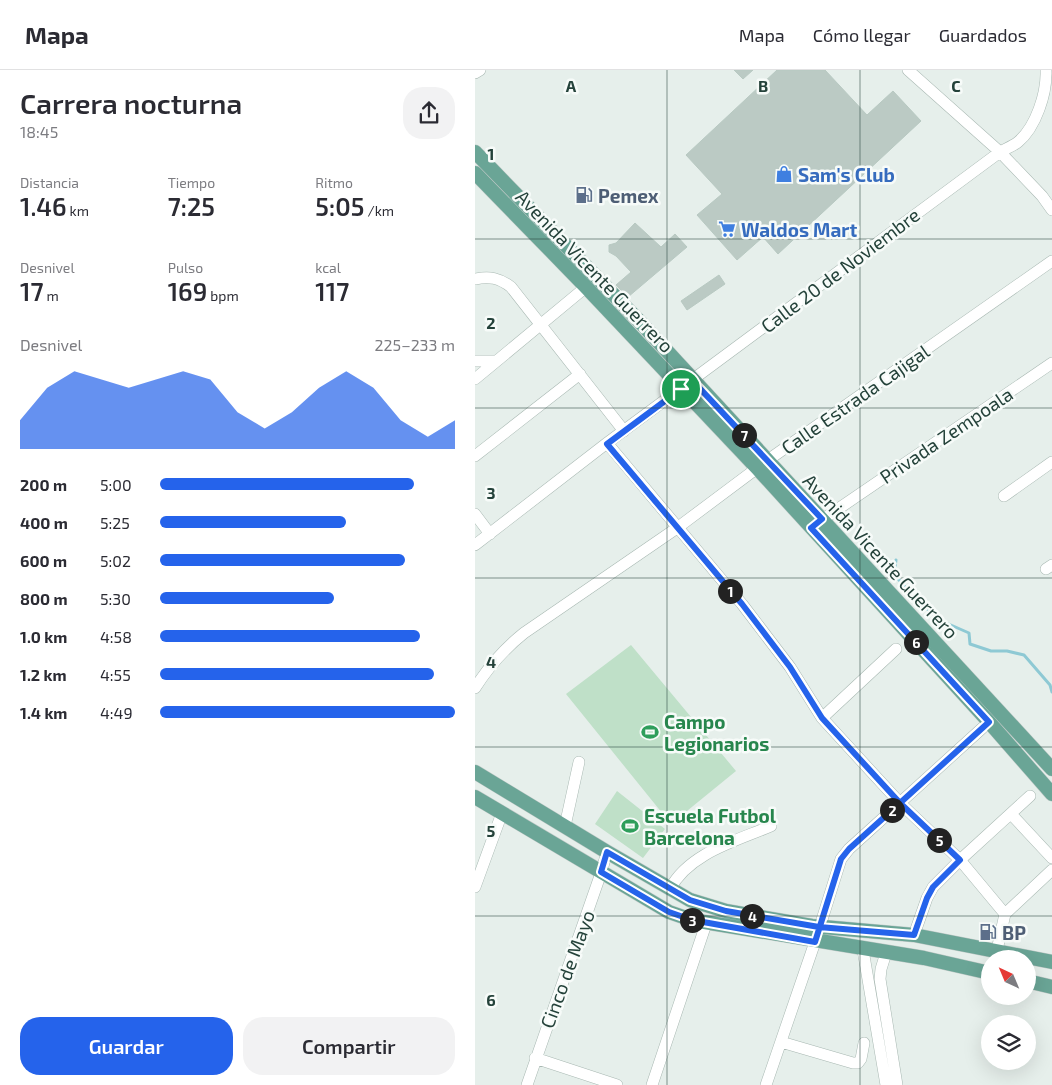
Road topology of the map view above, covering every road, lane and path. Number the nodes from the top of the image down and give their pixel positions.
1 (480, 70) edge
2 (908, 70) edge
3 (1046, 70) edge
4 (475, 73) edge
5 (475, 152) edge
6 (1000, 152) junction
7 (476, 176) edge
8 (1052, 188) edge
9 (1042, 196) junction
10 (1052, 210) edge
11 (1052, 261) edge
12 (475, 279) edge
13 (586, 287) junction
14 (540, 324) junction
15 (475, 361) edge
16 (496, 361) junction
17 (1052, 363) edge
18 (580, 374) junction
19 (475, 379) edge
20 (692, 380) junction
21 (681, 389) junction
22 (624, 431) junction
23 (607, 444) junction
24 (475, 456) edge
25 (1052, 462) edge
26 (762, 464) junction
27 (1004, 496) dead end
28 (475, 514) edge
29 (817, 523) junction
30 (677, 528) junction
31 (490, 534) junction
32 (475, 545) edge
33 (896, 649) dead end
34 (475, 688) edge
35 (822, 718) junction
36 (989, 722) junction
37 (579, 762) dead end
38 (1052, 769) edge
39 (475, 772) edge
40 (1052, 794) edge
41 (1030, 796) dead end
42 (475, 797) edge
43 (900, 803) junction
44 (502, 813) junction
45 (1011, 814) junction
46 (565, 826) junction
47 (771, 826) dead end
48 (607, 852) junction
49 (1052, 858) edge
50 (960, 860) junction
51 (1052, 870) edge
52 (601, 872) junction
53 (475, 887) edge
54 (670, 889) junction
55 (1005, 914) junction
56 (706, 924) junction
57 (819, 927) junction
58 (914, 935) junction
59 (815, 942) junction
60 (863, 950) junction
61 (997, 950) joint
62 (886, 953) junction
63 (1036, 959) edge
64 (1052, 962) edge
65 (981, 971) edge
66 (1036, 983) edge
67 (1052, 987) edge
68 (781, 1042) junction
69 (864, 1043) dead end
70 (535, 1058) junction
71 (527, 1085) edge
72 (617, 1085) edge
73 (652, 1085) edge
74 (766, 1085) edge
75 (886, 1085) edge
76 (897, 1085) edge

1 - 4 street
2 - 6 street
3 - 6 street, Calle 20 de Noviembre
5 - 20 main road, Avenida Vicente Guerrero
6 - 9 street
6 - 20 street, Calle 20 de Noviembre
7 - 13 main road, Avenida Vicente Guerrero
8 - 9 street
9 - 10 street
11 - 26 street, Calle Estrada Cajigal
12 - 14 street
13 - 14 street
13 - 21 main road, Avenida Vicente Guerrero
14 - 16 street
14 - 18 street
15 - 16 street
16 - 19 street
17 - 29 street, Privada Zempoala
18 - 22 street
18 - 24 street
20 - 21 street, Calle 20 de Noviembre
20 - 26 main road, Avenida Vicente Guerrero
21 - 22 street, Calle 20 de Noviembre
21 - 26 main road, Avenida Vicente Guerrero
22 - 23 street, Calle 20 de Noviembre
23 - 30 street
23 - 31 street, Calle 20 de Noviembre
25 - 27 street
26 - 29 main road, Avenida Vicente Guerrero
26 - 30 street, Calle Estrada Cajigal
28 - 31 street
29 - 36 main road, Avenida Vicente Guerrero
29 - 38 main road, Avenida Vicente Guerrero
30 - 34 street, Calle Estrada Cajigal
30 - 35 street
31 - 32 street, Calle 20 de Noviembre
33 - 35 street
35 - 43 street
36 - 40 main road, Avenida Vicente Guerrero
36 - 43 street
37 - 46 street
39 - 46 main road
41 - 45 street
42 - 44 main road
43 - 50 street
43 - 57 street
44 - 52 main road
44 - 53 street
45 - 49 street
45 - 50 street
46 - 48 main road
47 - 54 street
48 - 52 street, Cinco de Mayo
48 - 54 main road
50 - 55 street
50 - 58 street
51 - 55 street
52 - 56 main road
52 - 70 street, Cinco de Mayo
54 - 57 main road
55 - 61 street
56 - 59 main road
56 - 73 street
57 - 58 main road
57 - 59 street
58 - 61 main road
59 - 60 main road
59 - 68 street
60 - 62 main road
60 - 75 street
62 - 65 main road
62 - 76 street
63 - 64 main road
66 - 67 main road
68 - 69 street
68 - 74 street
70 - 71 street, Cinco de Mayo
70 - 72 street

